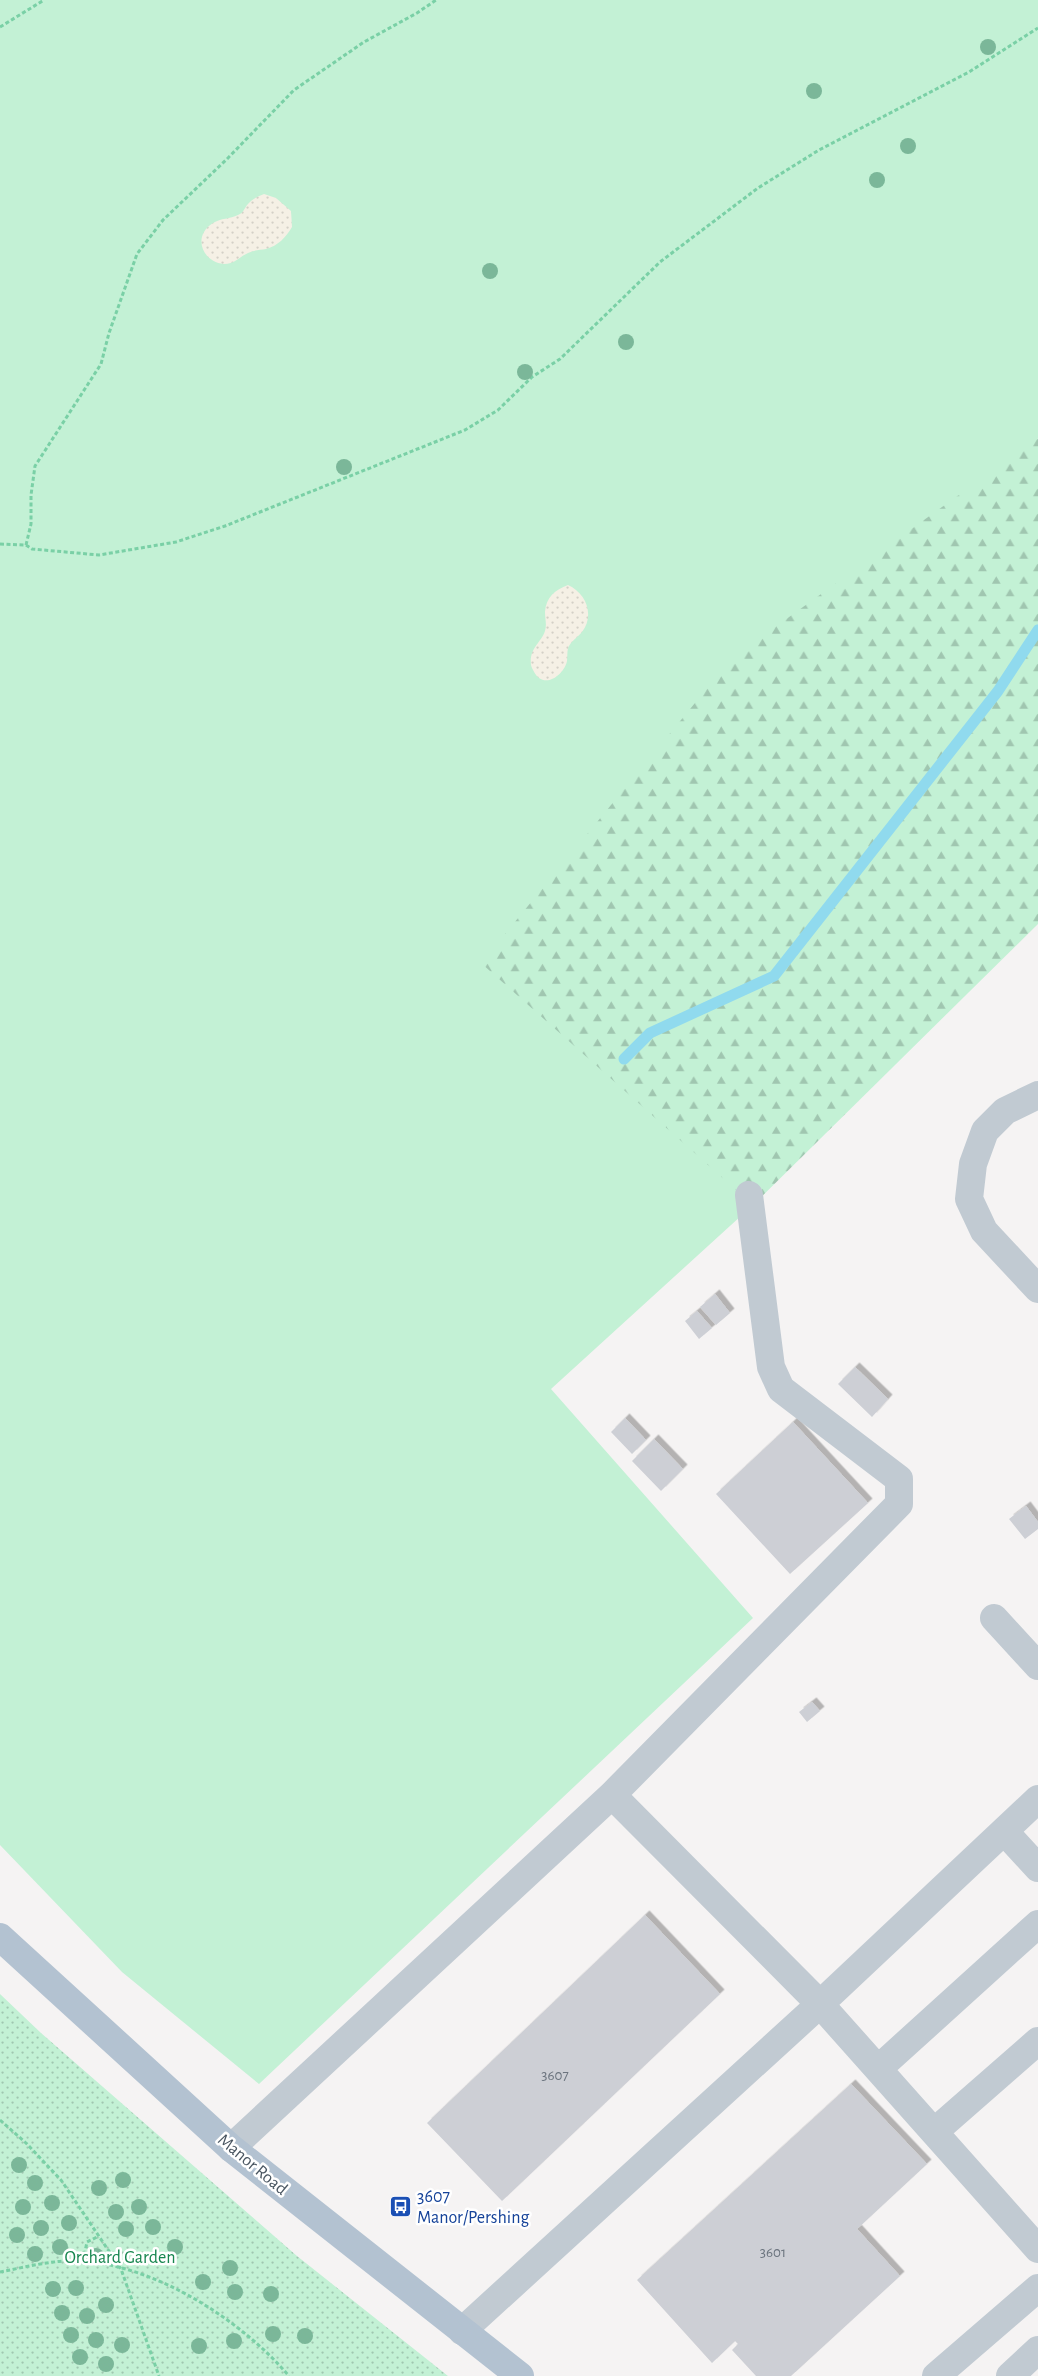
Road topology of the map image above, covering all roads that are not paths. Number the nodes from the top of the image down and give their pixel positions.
1 (1038, 1095) edge
2 (749, 1195) dead end
3 (1038, 1289) edge
4 (994, 1618) dead end
5 (1038, 1666) edge
6 (612, 1795) junction
7 (1038, 1799) edge
8 (1004, 1831) junction
9 (1038, 1868) edge
10 (1038, 1924) edge
11 (0, 1936) edge
12 (820, 2004) junction
13 (1038, 2041) edge
14 (878, 2069) junction
15 (934, 2132) junction
16 (230, 2148) junction
17 (1038, 2249) edge
18 (1038, 2288) edge
19 (462, 2331) junction
20 (1038, 2350) edge
21 (520, 2376) edge
22 (936, 2376) edge
23 (1010, 2376) edge

1 - 3 street
2 - 6 street
4 - 5 street
6 - 12 street
6 - 16 street
7 - 8 street
8 - 9 street
8 - 12 street
10 - 14 street
11 - 16 main road, Manor Road
12 - 14 street
12 - 19 street
13 - 15 street
14 - 15 street
15 - 17 street
16 - 19 main road, Manor Road
18 - 22 street
19 - 21 main road, Manor Road
20 - 23 street

